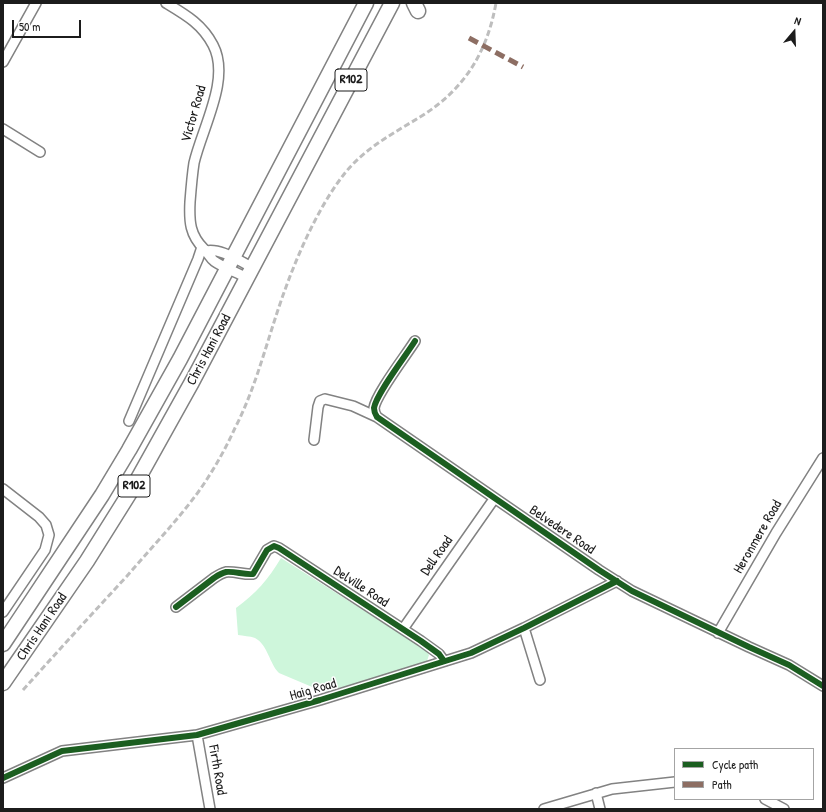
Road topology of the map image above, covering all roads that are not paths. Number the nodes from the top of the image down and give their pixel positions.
1 (36, 3) edge
2 (166, 3) edge
3 (366, 3) edge
4 (392, 3) edge
5 (179, 6) edge
6 (3, 62) edge
7 (3, 128) edge
8 (40, 152) dead end
9 (204, 249) junction
10 (230, 263) junction
11 (249, 272) junction
12 (415, 341) dead end
13 (376, 417) junction
14 (129, 421) dead end
15 (314, 440) dead end
16 (823, 458) edge
17 (3, 489) edge
18 (494, 499) junction
19 (616, 581) junction
20 (176, 607) dead end
21 (3, 612) edge
22 (524, 628) junction
23 (403, 629) junction
24 (718, 633) junction
25 (3, 644) edge
26 (444, 661) junction
27 (540, 680) dead end
28 (3, 683) edge
29 (822, 687) edge
30 (197, 735) junction
31 (3, 778) edge
32 (674, 782) edge
33 (596, 793) junction
34 (767, 800) edge
35 (210, 809) edge
36 (544, 809) edge
37 (600, 809) edge
38 (784, 809) edge

1 - 6 street
2 - 5 street, Victor Road
3 - 10 main road, Chris Hani Road / R102
4 - 11 main road, Chris Hani Road / R102
5 - 9 street, Victor Road
7 - 8 street
9 - 10 street, Victor Road
9 - 14 street
10 - 11 street, Victor Road
10 - 25 main road, Chris Hani Road / R102
11 - 28 main road, Chris Hani Road / R102
12 - 13 street
13 - 15 street, Belvedere Road
13 - 18 street, Belvedere Road
16 - 24 street, Heronmere Road
17 - 21 street
18 - 19 street, Belvedere Road
18 - 23 street, Dell Road
19 - 22 street, Haig Road
19 - 24 street, Belvedere Road
20 - 23 street, Delville Road
22 - 26 street, Haig Road
22 - 27 street
23 - 26 street, Delville Road
24 - 29 street, Belvedere Road
26 - 30 street, Haig Road
30 - 31 street, Haig Road
30 - 35 street, Firth Road
32 - 33 street
33 - 36 street
33 - 37 street
34 - 38 street

